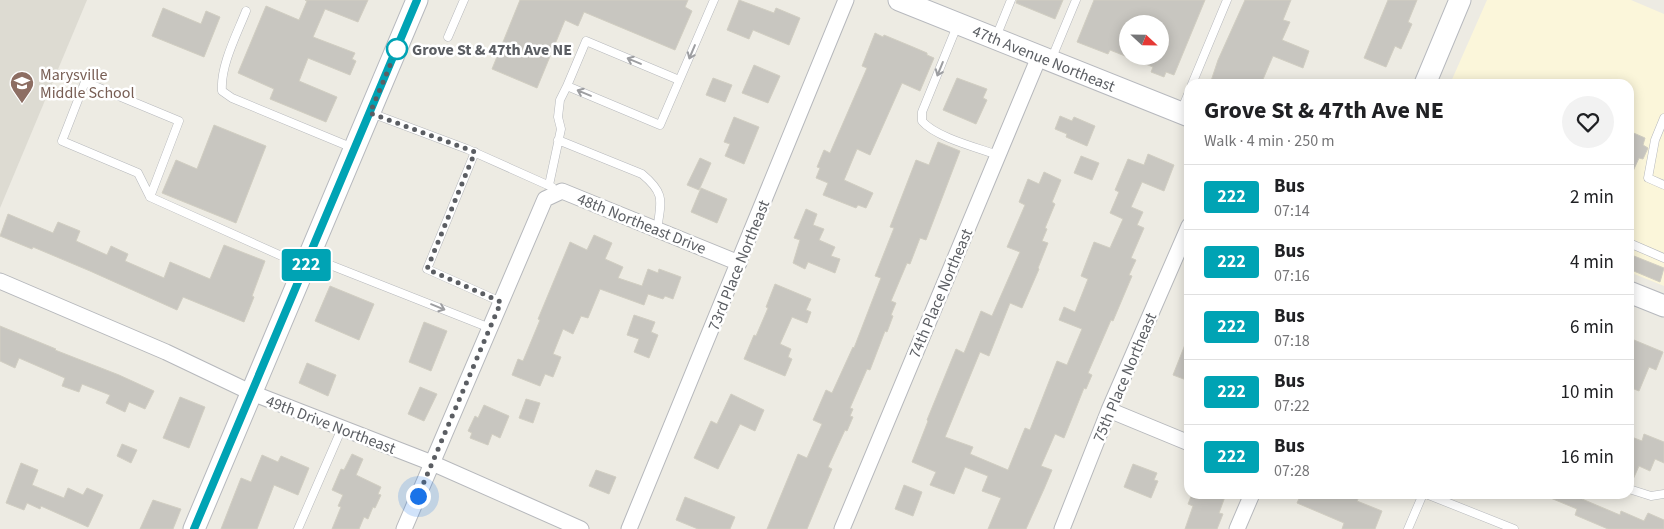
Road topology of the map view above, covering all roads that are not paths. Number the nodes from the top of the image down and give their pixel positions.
1 (417, 0) edge
2 (464, 0) edge
3 (846, 0) edge
4 (899, 0) edge
5 (1011, 0) edge
6 (1076, 0) edge
7 (1227, 0) edge
8 (1460, 0) edge
9 (712, 4) edge
10 (246, 11) dead end
11 (958, 24) junction
12 (448, 37) dead end
13 (995, 38) junction
14 (1045, 59) junction
15 (1194, 79) edge
16 (1427, 79) edge
17 (679, 80) junction
18 (568, 86) junction
19 (370, 113) junction
20 (1184, 114) edge
21 (1664, 118) edge
22 (558, 140) junction
23 (355, 148) junction
24 (475, 152) junction
25 (998, 155) junction
26 (1664, 185) edge
27 (547, 192) junction
28 (150, 197) junction
29 (657, 230) junction
30 (1184, 238) edge
31 (1634, 245) edge
32 (1664, 258) edge
33 (308, 262) junction
34 (738, 262) junction
35 (0, 281) edge
36 (1634, 294) edge
37 (501, 302) junction
38 (1664, 306) edge
39 (490, 328) junction
40 (252, 394) junction
41 (1109, 410) junction
42 (342, 428) junction
43 (1184, 441) edge
44 (432, 463) junction
45 (1634, 491) edge
46 (1664, 494) edge
47 (1250, 499) edge
48 (1422, 499) edge
49 (1437, 499) edge
50 (194, 529) edge
51 (298, 529) edge
52 (404, 529) edge
53 (580, 529) edge
54 (629, 529) edge
55 (842, 529) edge
56 (1062, 529) edge
57 (1237, 529) edge
58 (1408, 529) edge
59 (1514, 529) edge

1 - 19 street
2 - 12 lane
3 - 34 street, 73rd Place Northeast
4 - 11 street, 47th Avenue Northeast
5 - 13 lane
6 - 14 lane
7 - 15 lane
8 - 16 street
9 -> 17 lane
10 - 23 lane
11 - 13 street, 47th Avenue Northeast
11 -> 25 lane
13 - 14 street, 47th Avenue Northeast
14 - 20 street, 47th Avenue Northeast
14 - 25 street, 74th Place Northeast
17 -> 18 lane
17 -> 18 lane
18 - 22 lane
19 - 23 street
19 - 24 lane
21 - 26 lane
22 - 27 lane
22 - 29 lane
23 - 33 street
24 - 27 lane
24 - 37 lane
25 - 55 street, 74th Place Northeast
27 - 29 street, 48th Northeast Drive
27 - 37 street
28 - 28 lane
28 - 33 lane
29 - 34 street, 48th Northeast Drive
30 - 41 street, 75th Place Northeast
31 - 32 lane
33 -> 39 lane
33 - 40 street
34 - 54 street, 73rd Place Northeast
35 - 40 street, 49th Drive Northeast
36 - 38 street
37 - 39 street
39 - 44 street
40 - 42 street, 49th Drive Northeast
40 - 50 street
41 - 43 street
41 - 56 street, 75th Place Northeast
42 - 44 street, 49th Drive Northeast
42 - 51 lane
44 - 52 street
44 - 53 street, 49th Drive Northeast
45 - 46 lane
47 - 57 street
48 - 58 lane
49 - 59 lane

